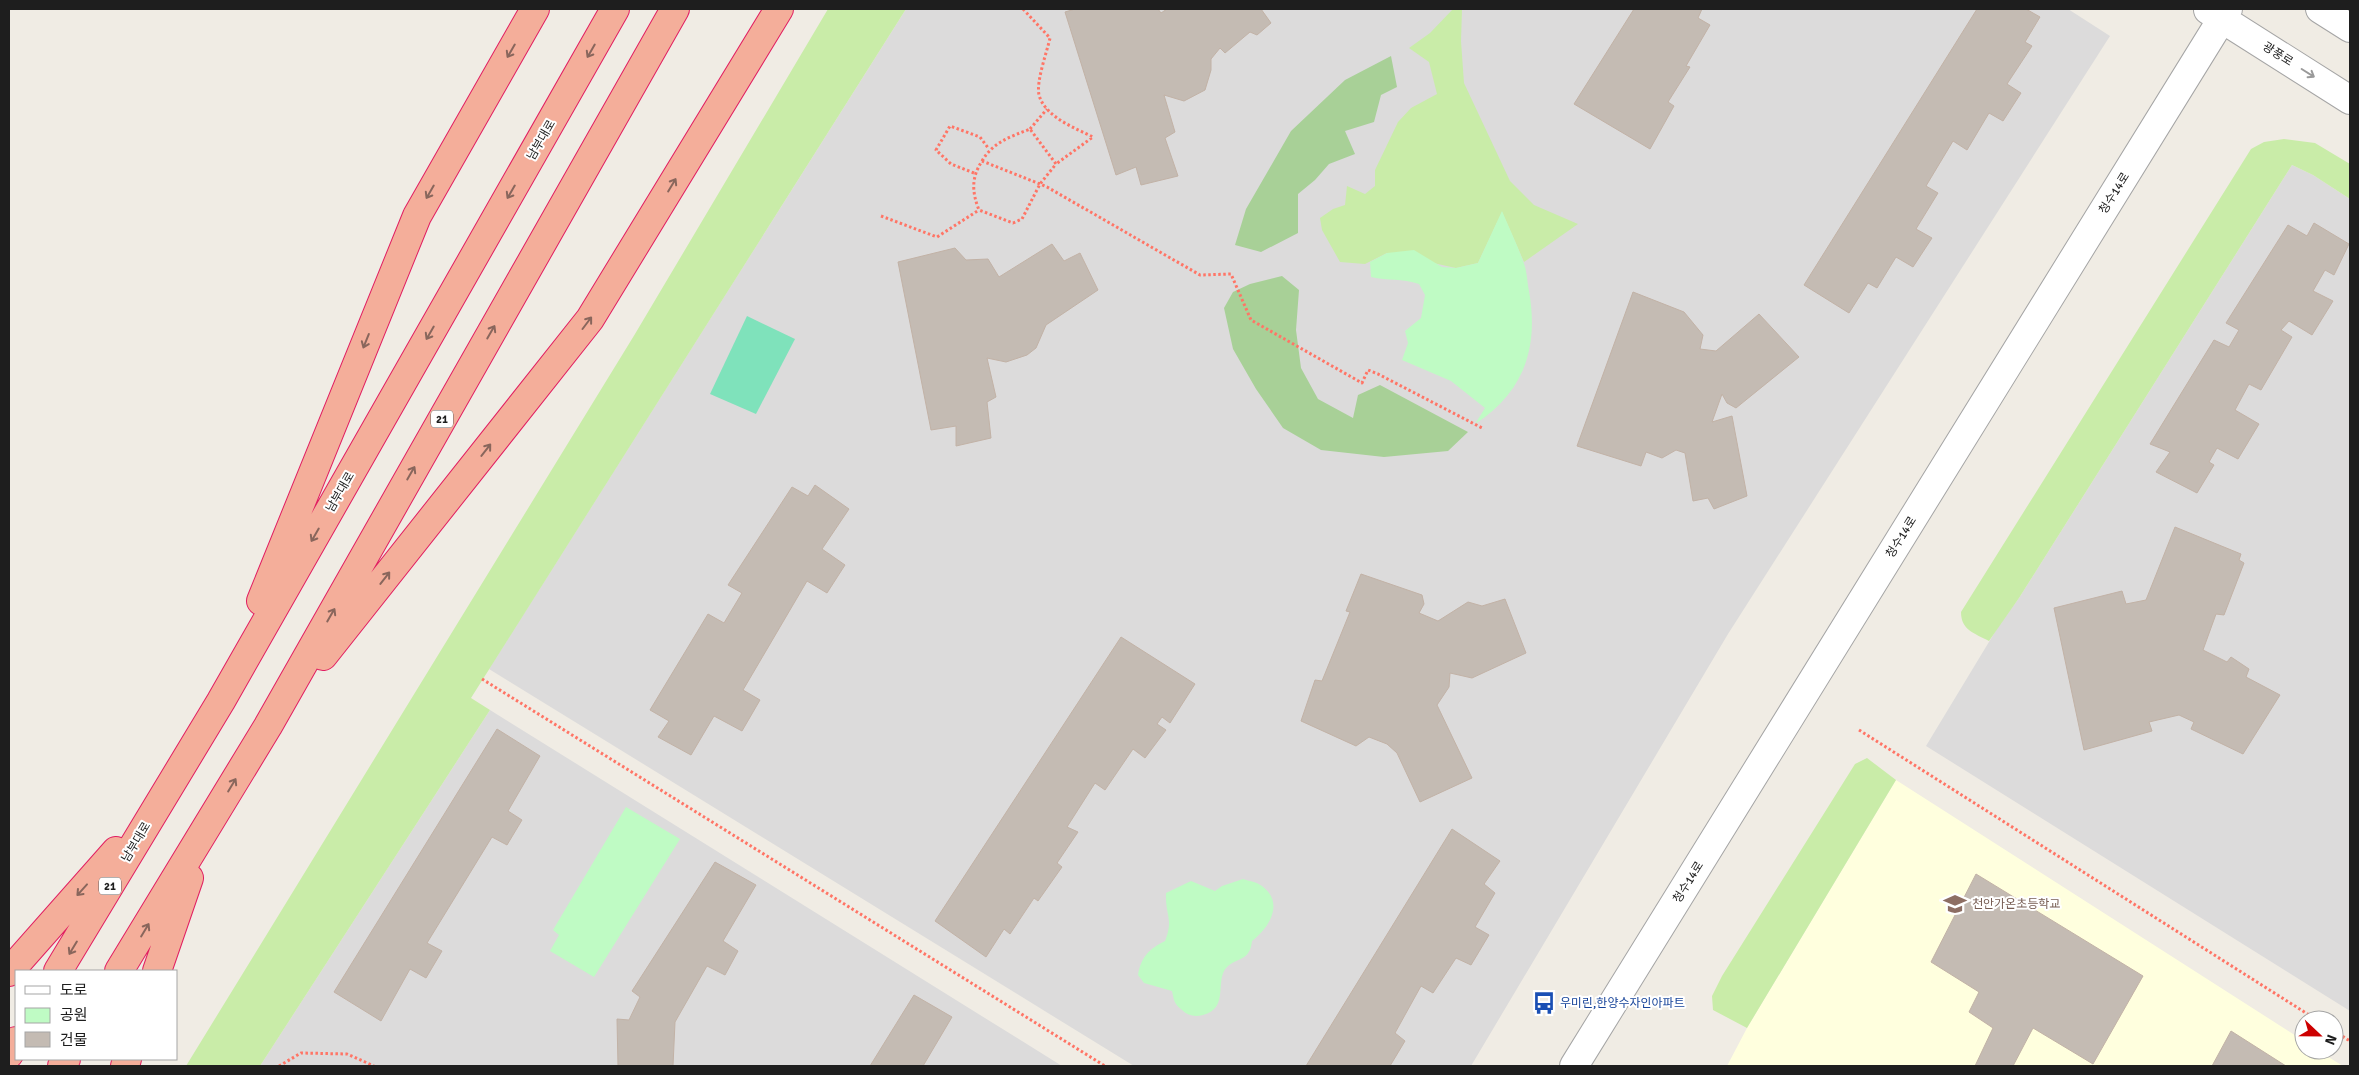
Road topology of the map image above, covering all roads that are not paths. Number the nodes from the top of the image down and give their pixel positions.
1 (535, 9) edge
2 (615, 9) edge
3 (675, 9) edge
4 (779, 9) edge
5 (2320, 9) edge
6 (2219, 12) edge
7 (2350, 28) edge
8 (2350, 100) edge
9 (221, 700) junction
10 (268, 726) junction
11 (161, 801) junction
12 (206, 827) junction
13 (59, 970) edge
14 (120, 970) edge
15 (157, 970) edge
16 (9, 972) edge
17 (1574, 1066) edge

1 -> 9 highway
2 -> 9 highway, 남부대로 / 21
10 -> 3 highway, 21
10 -> 4 highway
5 - 7 street
6 -> 8 street, 광풍로
6 - 17 street, 청수14로
9 - 11 highway, 남부대로 / 21
12 -> 10 highway, 21
11 -> 13 highway, 남부대로 / 21
11 -> 16 highway
14 -> 12 highway, 21
12 - 15 highway

